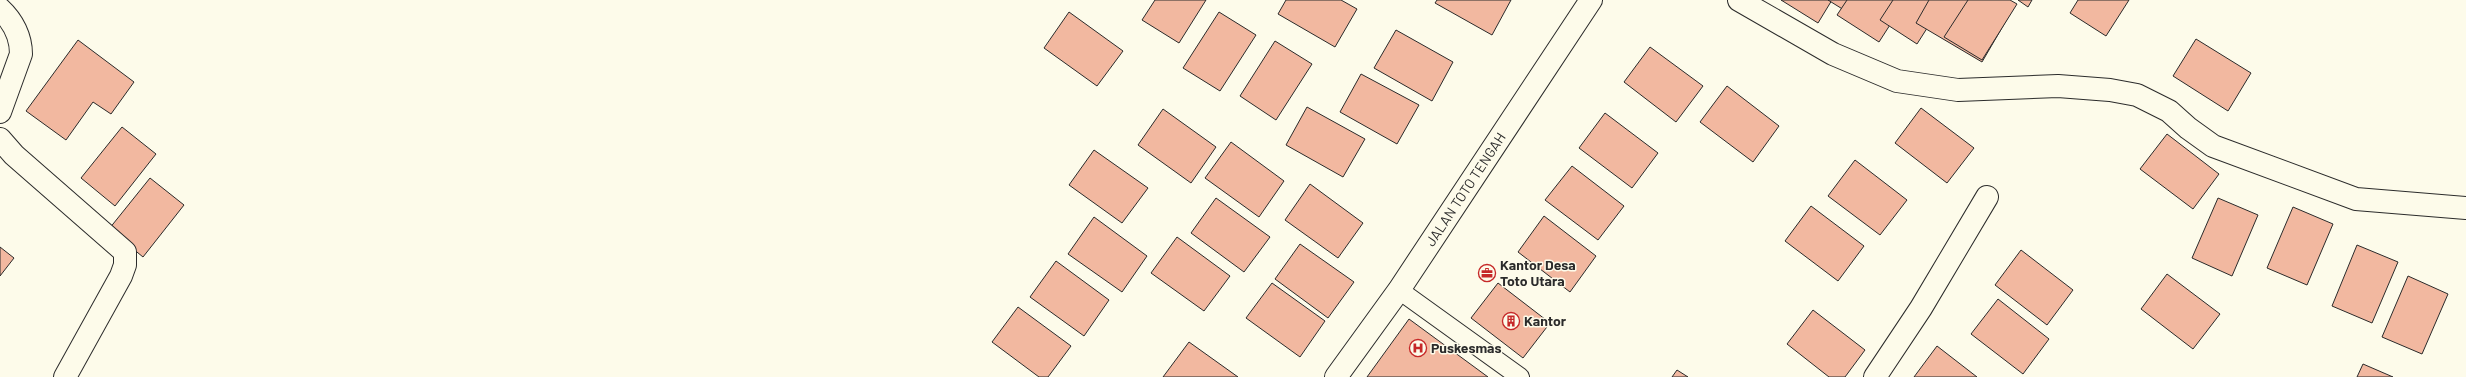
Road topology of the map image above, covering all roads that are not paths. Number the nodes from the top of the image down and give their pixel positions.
1 (1591, 0) edge
2 (1739, 0) edge
3 (0, 10) edge
4 (0, 112) edge
5 (0, 139) edge
6 (1987, 197) dead end
7 (2466, 208) edge
8 (1399, 290) junction
9 (65, 377) edge
10 (1336, 377) edge
11 (1520, 377) edge
12 (1875, 377) edge

1 - 8 street, JALAN TOTO TENGAH
2 - 7 street
3 - 4 street
5 - 9 street
6 - 12 street
8 - 10 street, JALAN TOTO TENGAH
8 - 11 lane

